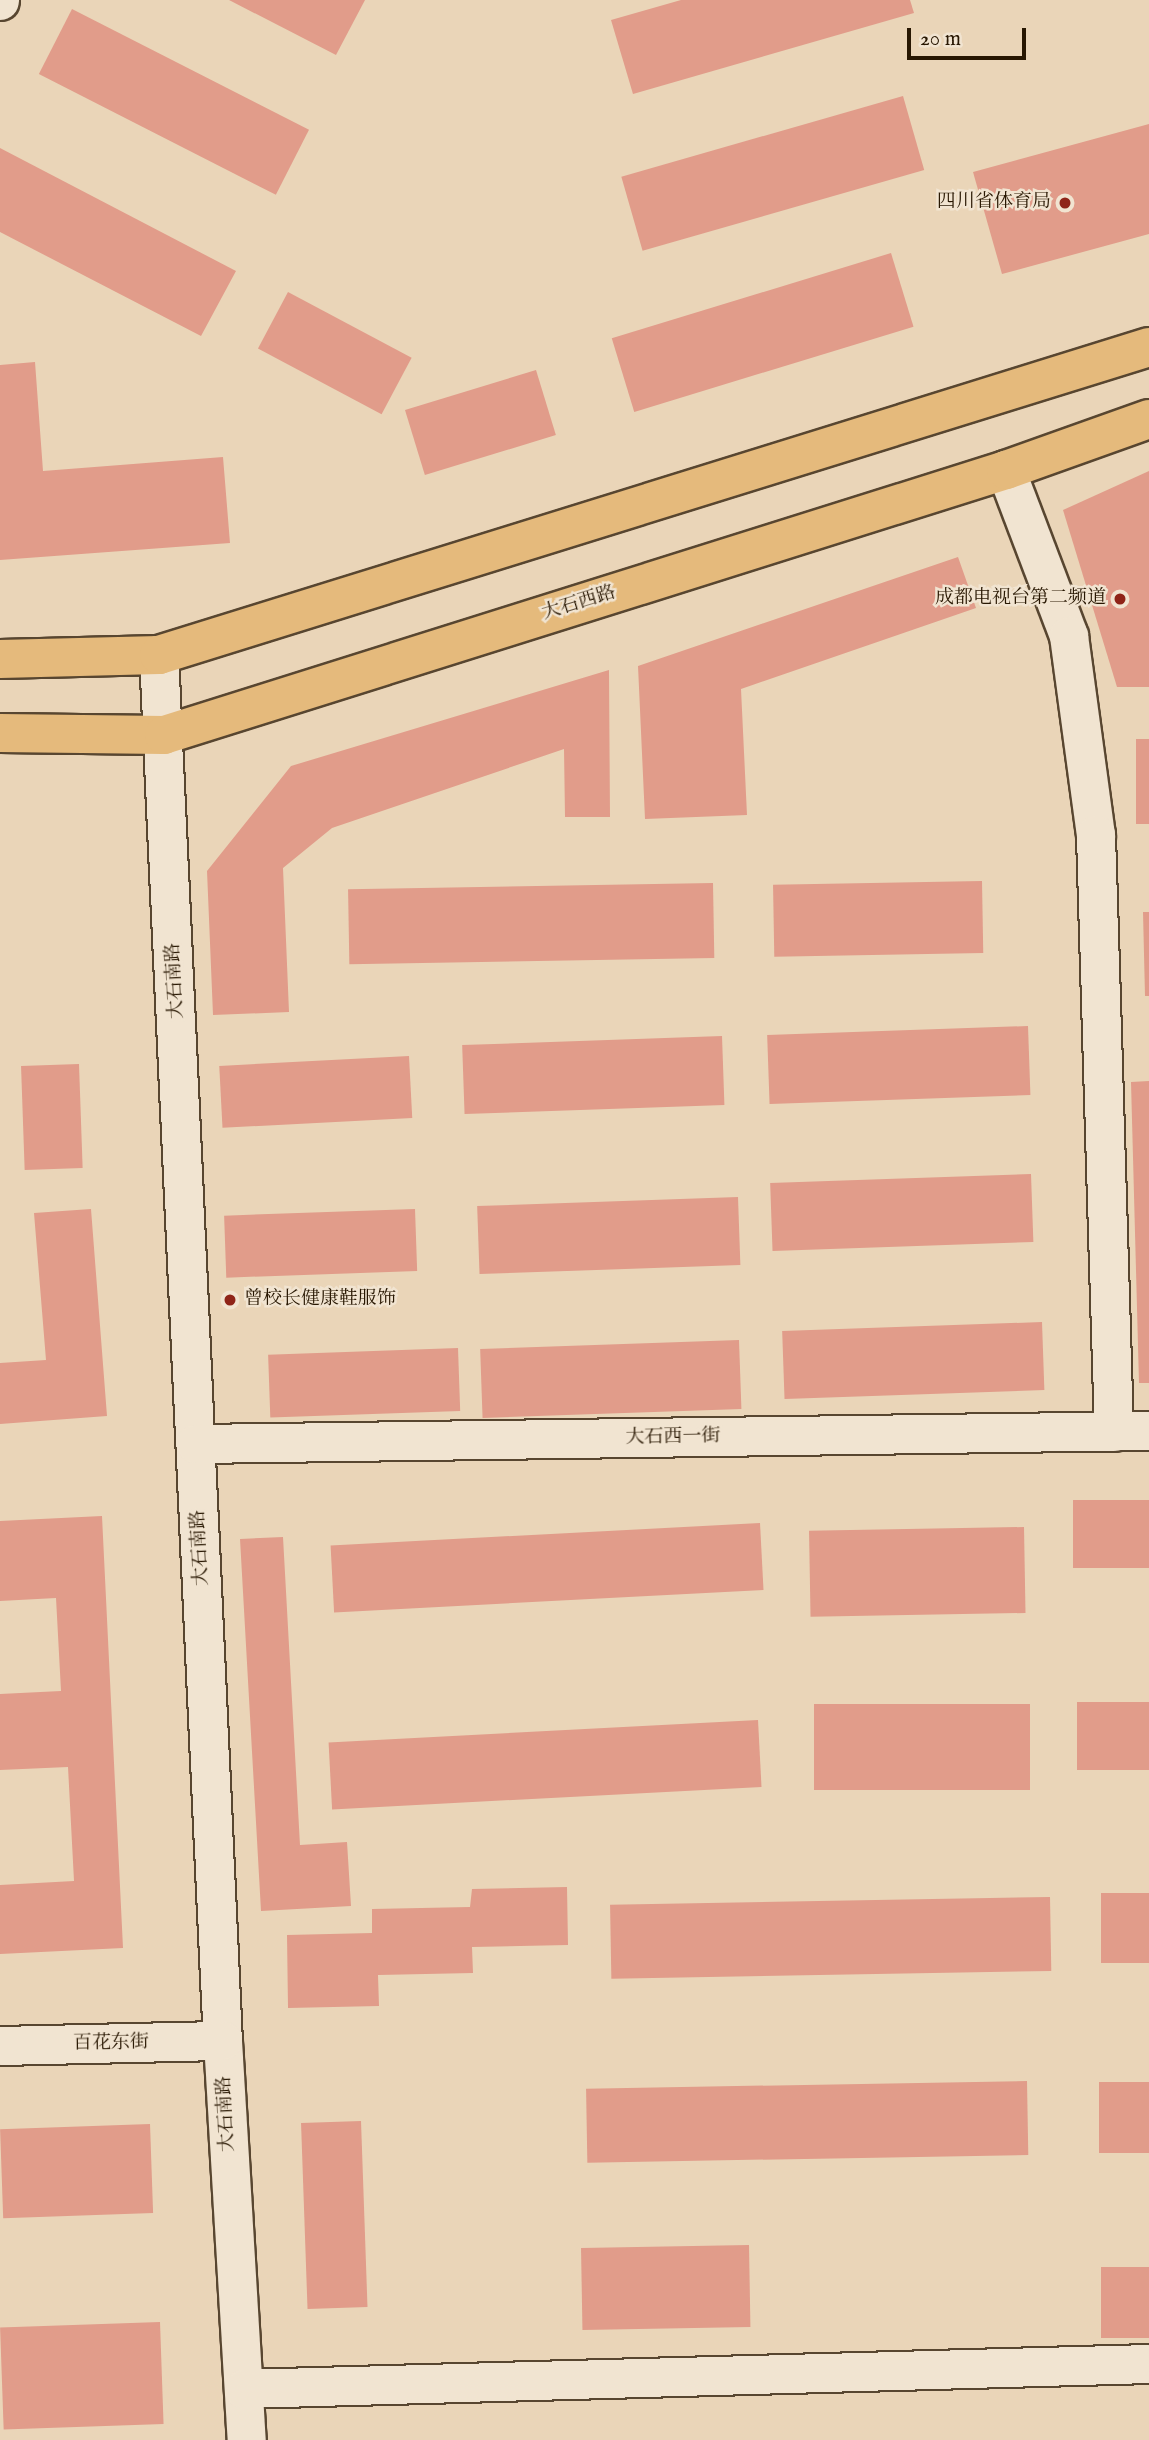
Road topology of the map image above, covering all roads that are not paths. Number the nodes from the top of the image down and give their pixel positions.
1 (1149, 347) edge
2 (1149, 419) edge
3 (1006, 470) junction
4 (159, 655) junction
5 (0, 659) edge
6 (0, 733) edge
7 (164, 735) junction
8 (1132, 1431) edge
9 (196, 1444) junction
10 (223, 2041) junction
11 (0, 2046) edge
12 (1149, 2364) edge
13 (244, 2389) junction
14 (247, 2440) edge

1 - 4 main road
2 - 3 main road, 大石西路
3 - 7 main road, 大石西路
3 - 8 street
4 - 5 main road
4 - 7 street, 大石南路
6 - 7 main road, 大石西路
7 - 9 street, 大石南路
8 - 9 street, 大石西一街
9 - 10 street, 大石南路
10 - 11 street, 百花东街
10 - 13 street, 大石南路
12 - 13 street
13 - 14 street, 大石南路

